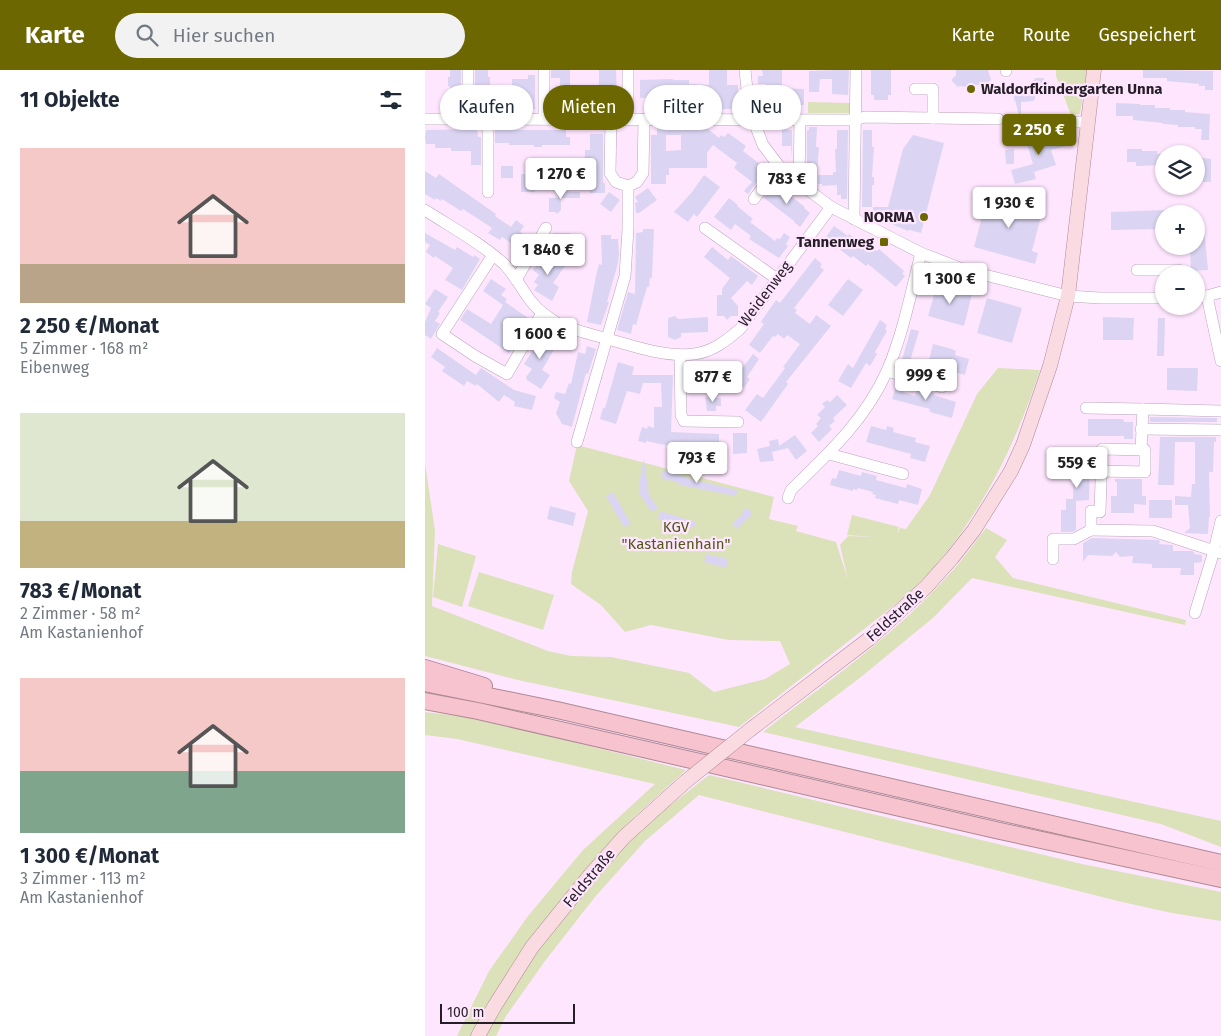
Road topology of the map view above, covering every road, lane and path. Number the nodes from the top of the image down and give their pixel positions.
1 (468, 70) edge
2 (544, 70) edge
3 (628, 70) edge
4 (745, 70) edge
5 (856, 70) edge
6 (1094, 70) edge
7 (468, 85) edge
8 (544, 85) edge
9 (628, 85) edge
10 (746, 85) edge
11 (915, 89) dead end
12 (425, 118) edge
13 (440, 118) edge
14 (933, 118) junction
15 (634, 119) edge
16 (998, 119) dead end
17 (644, 120) joint
18 (801, 120) edge
19 (855, 120) junction
20 (1039, 122) dead end
21 (1089, 122) junction
22 (488, 130) edge
23 (611, 130) edge
24 (756, 130) edge
25 (800, 130) edge
26 (779, 166) junction
27 (799, 183) junction
28 (627, 186) junction
29 (489, 192) dead end
30 (755, 199) dead end
31 (831, 207) junction
32 (425, 210) edge
33 (854, 218) junction
34 (546, 228) dead end
35 (705, 228) dead end
36 (921, 253) junction
37 (493, 255) junction
38 (1137, 270) dead end
39 (1155, 270) edge
40 (777, 279) junction
41 (516, 280) junction
42 (1221, 292) edge
43 (1068, 296) junction
44 (1205, 296) edge
45 (1155, 298) edge
46 (1205, 307) edge
47 (542, 313) junction
48 (607, 338) junction
49 (680, 355) junction
50 (1221, 361) edge
51 (887, 371) junction
52 (943, 387) dead end
53 (1086, 408) dead end
54 (1143, 409) junction
55 (1221, 411) edge
56 (738, 422) dead end
57 (1141, 429) junction
58 (1221, 430) edge
59 (577, 442) dead end
60 (1141, 450) junction
61 (829, 454) junction
62 (1101, 471) junction
63 (903, 474) dead end
64 (788, 498) dead end
65 (1221, 521) edge
66 (1091, 530) junction
67 (1217, 552) edge
68 (1053, 560) dead end
69 (1195, 613) dead end
70 (425, 668) edge
71 (425, 683) edge
72 (425, 701) edge
73 (425, 706) edge
74 (557, 710) junction
75 (477, 711) junction
76 (1221, 863) edge
77 (1221, 880) edge
78 (478, 1036) edge

1 - 7 street
2 - 8 street
3 - 9 street
4 - 10 street
5 - 19 street
6 - 21 main road, Feldstraße
11 - 14 street
12 - 13 street
14 - 16 street
14 - 19 street
15 - 17 street
17 - 28 street
18 - 19 street
19 - 33 street
20 - 21 street
21 - 43 main road, Feldstraße
22 - 29 street
23 - 28 street
24 - 26 street
25 - 27 street
26 - 27 street
26 - 30 street
27 - 31 street
28 - 48 street
31 - 33 street
31 - 40 street, Weidenweg
32 - 37 street, Weidenweg
33 - 36 street
34 - 41 street
35 - 40 street
36 - 43 street
36 - 51 street
37 - 41 street, Weidenweg
37 - 47 street
38 - 39 street
40 - 49 street, Weidenweg
41 - 47 street, Weidenweg
42 - 44 street
43 - 45 street
43 - 78 main road, Feldstraße, bridge
46 - 50 street
47 - 48 street, Weidenweg
48 - 49 street, Weidenweg
48 - 59 street
49 - 56 street
51 - 52 street
51 - 61 street
53 - 54 street
54 - 55 street
54 - 57 street
57 - 58 street
57 - 60 street
60 - 62 street
60 - 62 street
61 - 63 street
61 - 64 street
62 - 66 street
65 - 67 street
66 - 67 street
66 - 68 street
67 - 69 street
70 - 74 highway
71 - 74 highway
72 - 75 highway
73 - 75 highway
74 - 76 highway
75 - 77 highway

